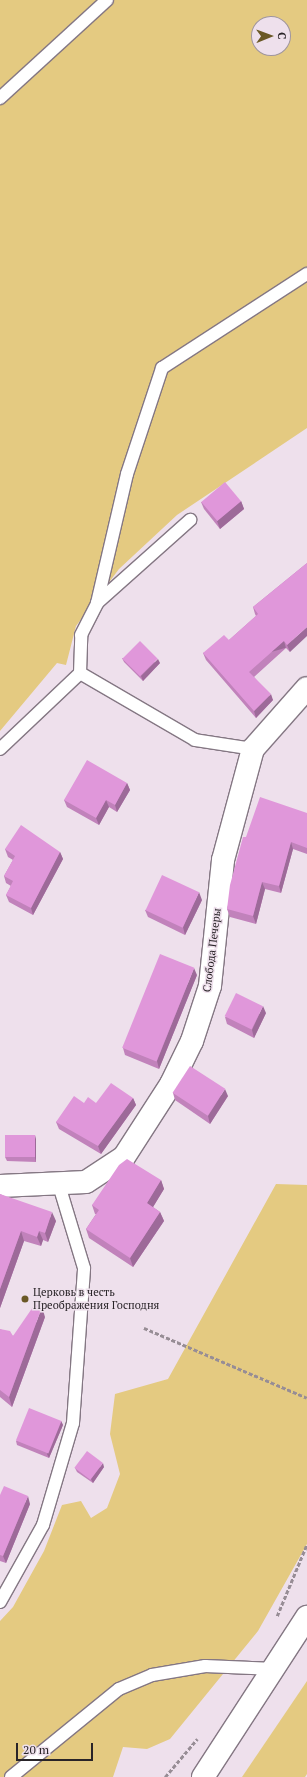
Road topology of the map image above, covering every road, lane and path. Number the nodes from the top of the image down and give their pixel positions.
1 (107, 0) edge
2 (0, 98) edge
3 (307, 274) edge
4 (190, 520) dead end
5 (96, 603) junction
6 (80, 673) junction
7 (307, 688) edge
8 (0, 749) edge
9 (253, 749) junction
10 (59, 1184) junction
11 (0, 1186) edge
12 (144, 1328) dead end
13 (307, 1398) edge
14 (0, 1602) edge
15 (307, 1617) edge
16 (275, 1669) junction
17 (11, 1777) edge
18 (203, 1777) edge

1 - 2 lane
3 - 5 lane
4 - 5 lane
5 - 6 lane
6 - 8 lane
6 - 9 lane
7 - 9 street, Слобода Печеры
9 - 10 street, Слобода Печеры
10 - 11 street, Слобода Печеры
10 - 14 lane
12 - 13 path
15 - 16 street
16 - 17 lane
16 - 18 street

